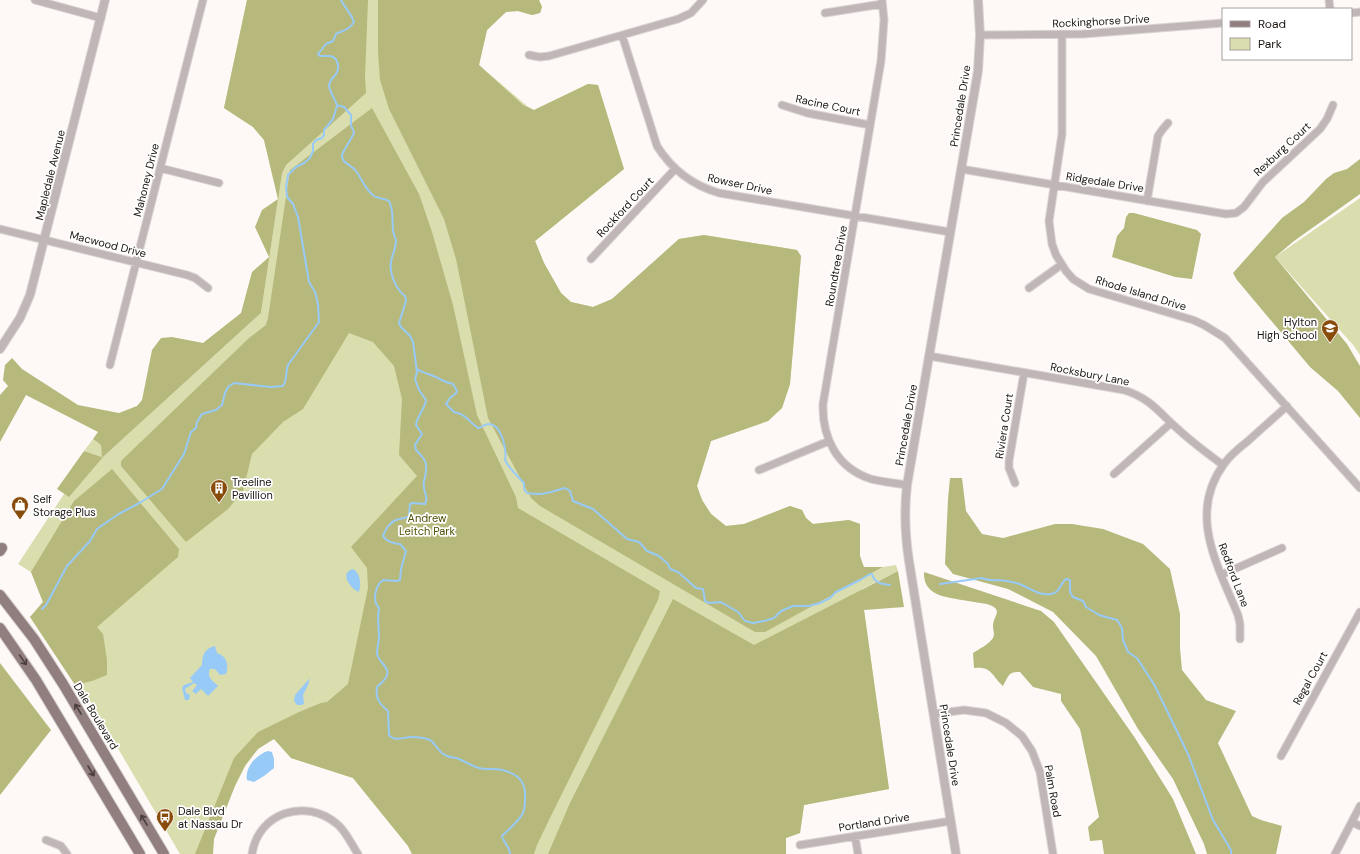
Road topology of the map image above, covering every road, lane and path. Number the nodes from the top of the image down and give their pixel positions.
1 (34, 0) edge
2 (105, 0) edge
3 (203, 0) edge
4 (703, 0) edge
5 (978, 0) edge
6 (882, 2) edge
7 (825, 13) dead end
8 (101, 18) junction
9 (1222, 23) edge
10 (622, 34) junction
11 (980, 35) junction
12 (1062, 35) junction
13 (529, 55) dead end
14 (782, 105) dead end
15 (1333, 106) dead end
16 (1168, 123) dead end
17 (870, 125) junction
18 (160, 168) junction
19 (675, 169) junction
20 (961, 169) junction
21 (219, 183) dead end
22 (1055, 185) junction
23 (1147, 200) junction
24 (1244, 208) joint
25 (855, 216) junction
26 (0, 229) edge
27 (950, 232) junction
28 (45, 240) junction
29 (591, 259) dead end
30 (136, 262) junction
31 (1061, 265) junction
32 (208, 288) dead end
33 (1029, 288) dead end
34 (0, 349) edge
35 (929, 356) junction
36 (110, 365) dead end
37 (1024, 373) junction
38 (1287, 406) junction
39 (1171, 423) junction
40 (829, 441) junction
41 (1223, 465) junction
42 (759, 470) dead end
43 (1114, 474) dead end
44 (1014, 483) dead end
45 (907, 485) junction
46 (1360, 488) edge
47 (1282, 548) dead end
48 (1221, 575) junction
49 (0, 595) edge
50 (1360, 612) edge
51 (0, 628) edge
52 (1240, 639) dead end
53 (934, 714) junction
54 (1281, 756) dead end
55 (1360, 806) edge
56 (951, 822) junction
57 (1352, 822) junction
58 (1360, 826) edge
59 (855, 836) junction
60 (46, 840) dead end
61 (800, 845) dead end
62 (67, 854) edge
63 (140, 854) edge
64 (164, 854) edge
65 (252, 854) edge
66 (358, 854) edge
67 (858, 854) edge
68 (956, 854) edge
69 (1053, 854) edge
70 (1335, 854) edge

1 - 8 street
2 - 8 street, Mapledale Avenue
3 - 18 street, Mahoney Drive
4 - 10 street
5 - 11 street, Princedale Drive
6 - 7 street
6 - 17 street, Roundtree Drive
8 - 28 street, Mapledale Avenue
9 - 12 street, Rockinghorse Drive
10 - 13 street
10 - 19 street, Rowser Drive
11 - 12 street, Rockinghorse Drive
11 - 20 street, Princedale Drive
12 - 22 street, Rhode Island Drive
14 - 17 street, Racine Court
15 - 24 street, Rexburg Court
16 - 23 street
17 - 25 street, Roundtree Drive
18 - 21 street
18 - 30 street, Mahoney Drive
19 - 25 street, Rowser Drive
19 - 29 street, Rockford Court
20 - 22 street, Ridgedale Drive
20 - 27 street, Princedale Drive
22 - 23 street, Ridgedale Drive
22 - 31 street, Rhode Island Drive
23 - 24 street, Ridgedale Drive
25 - 27 street, Rowser Drive
25 - 40 street, Roundtree Drive
26 - 28 street, Macwood Drive
27 - 35 street, Princedale Drive
28 - 30 street, Macwood Drive
28 - 34 street, Mapledale Avenue
30 - 32 street, Macwood Drive
30 - 36 street, Mahoney Drive
31 - 33 street
31 - 38 street, Rhode Island Drive
35 - 37 street, Rocksbury Lane
35 - 45 street, Princedale Drive
37 - 39 street, Rocksbury Lane
37 - 44 street, Riviera Court
38 - 41 street, Redford Lane
38 - 46 street, Rhode Island Drive
39 - 41 street, Rocksbury Lane
39 - 43 street
40 - 42 street
40 - 45 street, Roundtree Drive
41 - 48 street, Redford Lane
45 - 53 street, Princedale Drive
47 - 48 street
48 - 52 street, Redford Lane
64 -> 49 main road, Dale Boulevard
50 - 54 street, Regal Court
51 -> 63 main road
53 - 56 street, Princedale Drive
53 - 69 street, Palm Road
55 - 57 street
56 - 59 street, Portland Drive
56 - 68 street, Princedale Drive
57 - 58 street
57 - 70 street
59 - 61 street, Portland Drive
59 - 67 street
60 - 62 street
65 - 66 street

